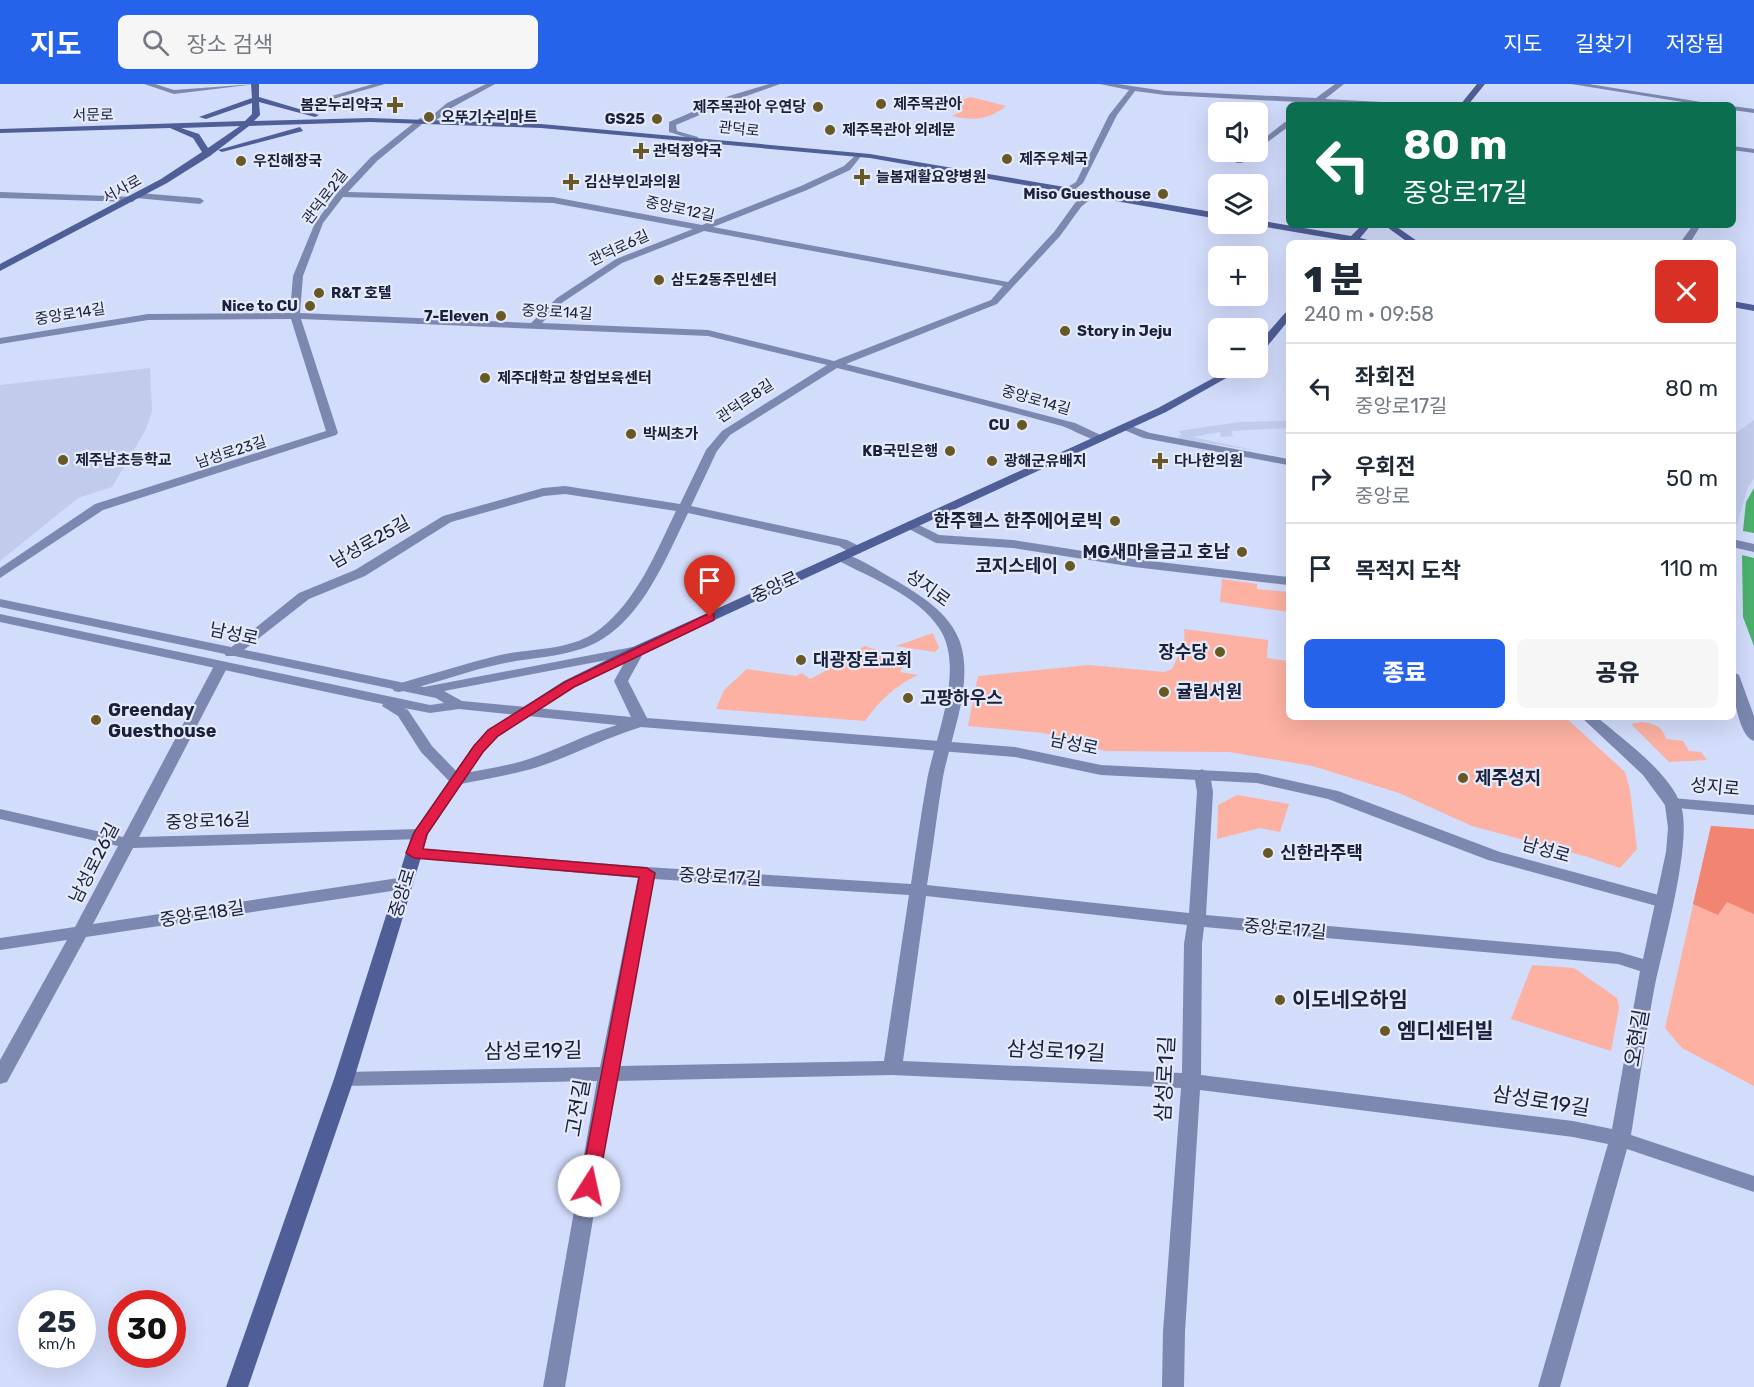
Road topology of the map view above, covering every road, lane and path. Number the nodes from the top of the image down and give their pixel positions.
1 (148, 84) edge
2 (254, 84) edge
3 (381, 84) edge
4 (491, 84) edge
5 (776, 84) edge
6 (1104, 84) edge
7 (1166, 84) edge
8 (1340, 84) edge
9 (1481, 84) edge
10 (1575, 84) edge
11 (1133, 89) junction
12 (1154, 92) junction
13 (257, 99) junction
14 (319, 101) dead end
15 (1315, 102) edge
16 (1466, 102) edge
17 (1695, 102) edge
18 (1736, 109) edge
19 (1754, 111) edge
20 (347, 120) junction
21 (427, 120) junction
22 (251, 123) junction
23 (167, 124) junction
24 (1286, 126) edge
25 (0, 129) edge
26 (695, 139) junction
27 (1268, 139) edge
28 (1736, 149) edge
29 (1754, 151) edge
30 (207, 154) junction
31 (858, 155) junction
32 (1069, 190) junction
33 (341, 194) junction
34 (1091, 194) junction
35 (0, 195) edge
36 (136, 198) junction
37 (200, 201) dead end
38 (1208, 214) edge
39 (1268, 223) edge
40 (1268, 224) edge
41 (1286, 224) edge
42 (1268, 226) edge
43 (1286, 228) edge
44 (1286, 228) edge
45 (1364, 228) edge
46 (1392, 228) edge
47 (702, 229) junction
48 (1300, 240) edge
49 (1347, 240) edge
50 (1353, 240) edge
51 (1410, 240) edge
52 (0, 268) edge
53 (1011, 285) junction
54 (1736, 305) edge
55 (1754, 308) edge
56 (295, 316) junction
57 (1286, 317) edge
58 (533, 326) junction
59 (1268, 339) edge
60 (0, 341) edge
61 (836, 364) junction
62 (1223, 378) edge
63 (1126, 427) junction
64 (1101, 438) junction
65 (1286, 462) edge
66 (683, 508) junction
67 (911, 525) junction
68 (849, 554) junction
69 (0, 574) edge
70 (1286, 581) edge
71 (0, 603) edge
72 (0, 618) edge
73 (638, 650) junction
74 (231, 653) junction
75 (221, 666) junction
76 (1736, 686) edge
77 (399, 688) junction
78 (417, 691) junction
79 (366, 697) junction
80 (459, 705) junction
81 (525, 712) junction
82 (1591, 720) edge
83 (642, 722) junction
84 (1754, 736) edge
85 (942, 746) junction
86 (1202, 774) junction
87 (456, 780) junction
88 (1672, 803) junction
89 (1754, 810) edge
90 (0, 814) edge
91 (126, 843) junction
92 (417, 843) junction
93 (647, 873) junction
94 (405, 883) junction
95 (919, 890) junction
96 (1664, 902) junction
97 (1197, 920) junction
98 (80, 933) junction
99 (0, 944) edge
100 (1651, 968) junction
101 (892, 1068) junction
102 (608, 1074) junction
103 (0, 1077) edge
104 (344, 1079) junction
105 (1191, 1081) junction
106 (1620, 1139) junction
107 (1754, 1184) edge
108 (237, 1387) edge
109 (554, 1387) edge
110 (1173, 1387) edge
111 (1549, 1387) edge

1 - 2 street
2 - 13 main road
3 - 14 street
4 - 21 street, 관덕로2길
5 - 26 street
6 - 11 street
7 - 12 street
8 - 15 street
9 - 16 main road
10 - 17 street
11 - 12 street
11 - 32 street
12 - 15 street
13 - 20 main road
13 - 22 main road
13 - 23 main road
18 - 19 street
20 - 21 main road, 관덕로
20 - 22 main road, 관덕로
20 - 30 main road
21 - 26 main road, 관덕로
21 - 33 street, 관덕로2길
22 - 23 main road, 서문로
22 - 30 main road, 서사로
23 - 25 main road, 서문로
23 - 30 main road
24 - 27 street
26 - 31 main road, 관덕로
28 - 29 street
30 - 36 main road, 서사로
31 - 32 main road, 관덕로
31 - 47 street, 관덕로6길
32 - 34 main road, 관덕로
33 - 47 street, 중앙로12길
33 - 56 street, 관덕로2길
34 - 38 main road, 관덕로
34 - 53 street, 관덕로8길
35 - 36 street
36 - 37 street
36 - 52 main road, 서사로
39 - 41 main road
40 - 43 main road
42 - 48 main road
44 - 49 main road
45 - 50 main road
46 - 51 main road
47 - 53 street, 중앙로12길
47 - 58 street, 관덕로6길
53 - 61 street, 관덕로8길
54 - 55 main road
56 - 58 street, 중앙로14길
56 - 60 street, 중앙로14길
56 - 69 street, 남성로23길
57 - 59 main road
58 - 61 street, 중앙로14길
61 - 64 street, 중앙로14길
61 - 66 street, 관덕로8길
62 - 63 main road, 중앙로
63 - 64 main road, 중앙로
63 - 65 street
64 - 67 main road, 중앙로
66 - 68 street
66 - 74 street, 남성로25길
66 - 77 street, 관덕로8길
67 - 68 main road, 중앙로
67 - 70 street
68 - 73 main road, 중앙로
68 - 85 street, 성지로
71 - 74 street, 남성로
72 - 75 street, 남성로
73 - 78 street
73 - 81 main road, 중앙로
73 - 83 street
74 - 77 street, 남성로
75 - 79 street, 남성로
75 - 91 street, 남성로26길
76 - 84 street
77 - 78 street, 남성로
78 - 80 street, 남성로
79 - 80 street, 남성로
79 - 87 street
80 - 81 street, 남성로
81 - 83 street, 남성로
81 - 87 main road, 중앙로
82 - 88 street
83 - 85 street, 남성로
83 - 87 street
85 - 86 street, 남성로
85 - 95 street, 성지로
86 - 96 street, 남성로
86 - 97 street, 삼성로1길
87 - 92 main road, 중앙로
88 - 89 street, 성지로
88 - 96 street, 오현길
90 - 91 street, 중앙로16길
91 - 92 street, 중앙로16길
91 - 98 street, 남성로26길
92 - 93 street, 중앙로17길
92 - 94 main road, 중앙로
93 - 95 street, 중앙로17길
93 - 102 street, 고전길
94 - 98 street, 중앙로18길
94 - 104 main road, 중앙로
95 - 97 street, 중앙로17길
95 - 101 street
96 - 100 street, 오현길
97 - 100 street, 중앙로17길
97 - 105 street, 삼성로1길
98 - 99 street, 중앙로18길
98 - 103 street, 남성로26길
100 - 106 street, 오현길
101 - 102 street, 삼성로19길
101 - 105 street, 삼성로19길
102 - 104 street, 삼성로19길
102 - 109 street, 고전길
104 - 108 main road, 중앙로
105 - 106 street, 삼성로19길
105 - 110 street, 삼성로1길
106 - 107 street, 삼성로19길
106 - 111 street, 오현길

